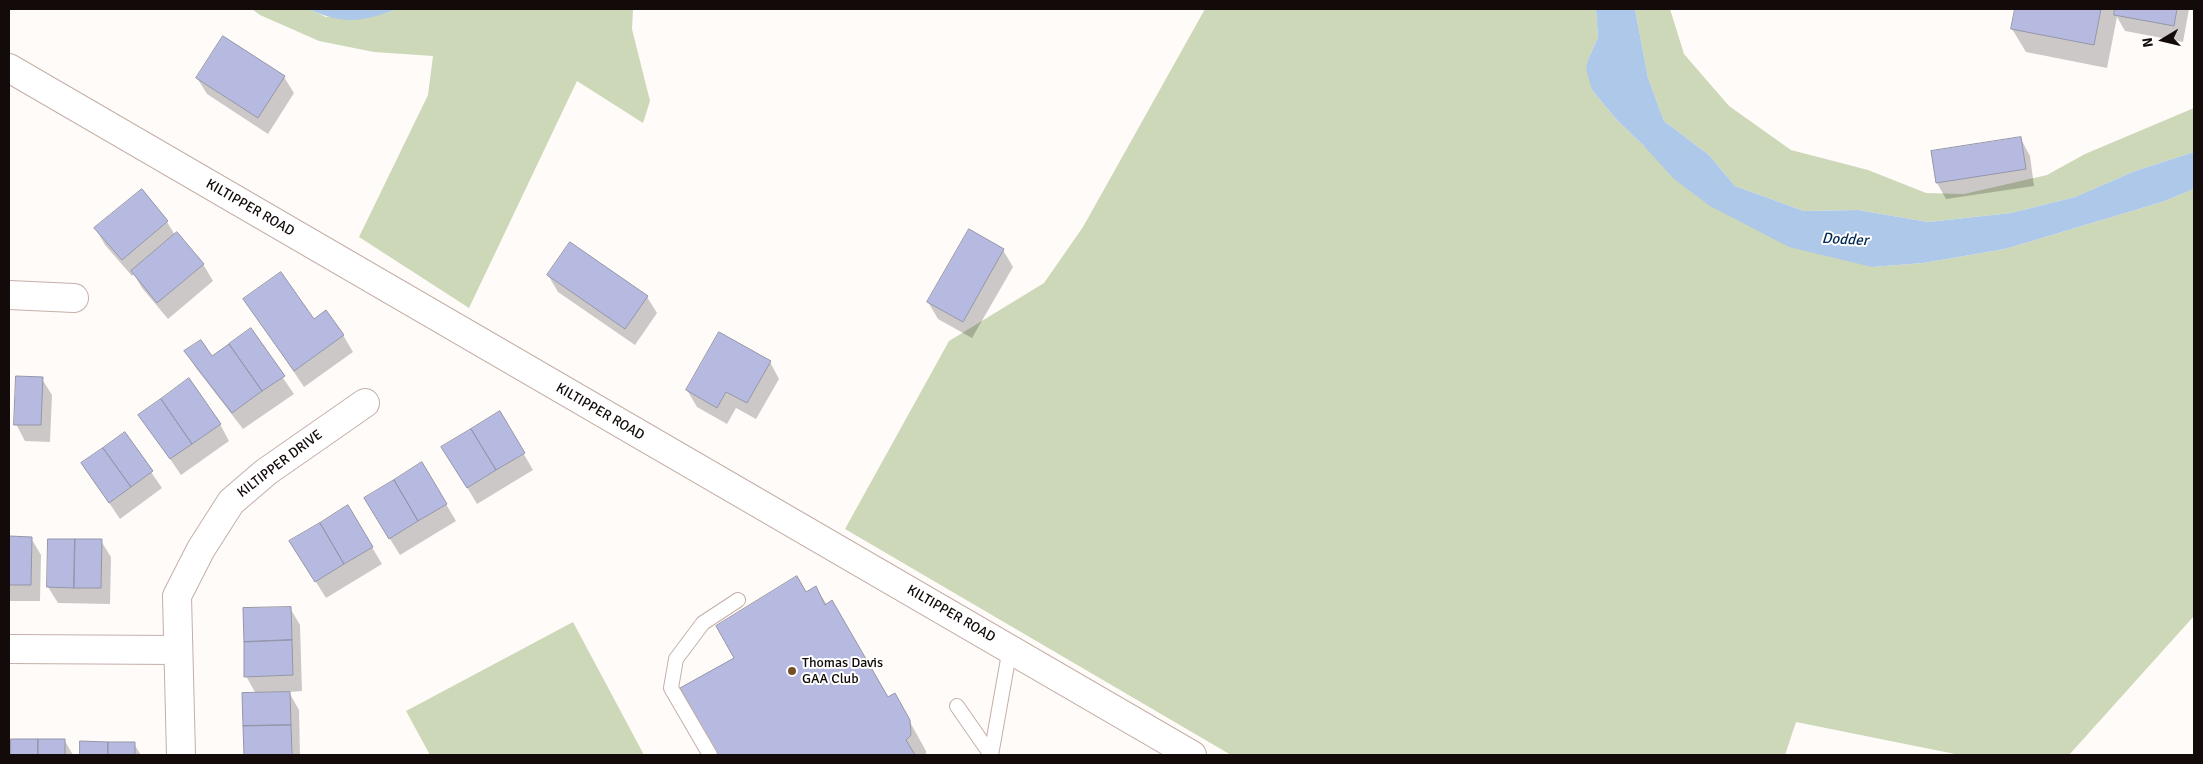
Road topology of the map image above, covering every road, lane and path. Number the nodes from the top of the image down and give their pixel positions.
1 (9, 68) edge
2 (9, 296) edge
3 (74, 298) dead end
4 (364, 403) dead end
5 (738, 600) dead end
6 (1010, 648) junction
7 (9, 649) edge
8 (178, 650) junction
9 (957, 706) dead end
10 (181, 755) edge
11 (710, 755) edge
12 (991, 755) edge
13 (1192, 755) edge

1 - 6 street, KILTIPPER ROAD
2 - 3 street
4 - 8 street, KILTIPPER DRIVE
5 - 11 lane
6 - 12 lane
6 - 13 street, KILTIPPER ROAD
7 - 8 street
8 - 10 street, KILTIPPER DRIVE
9 - 12 lane

